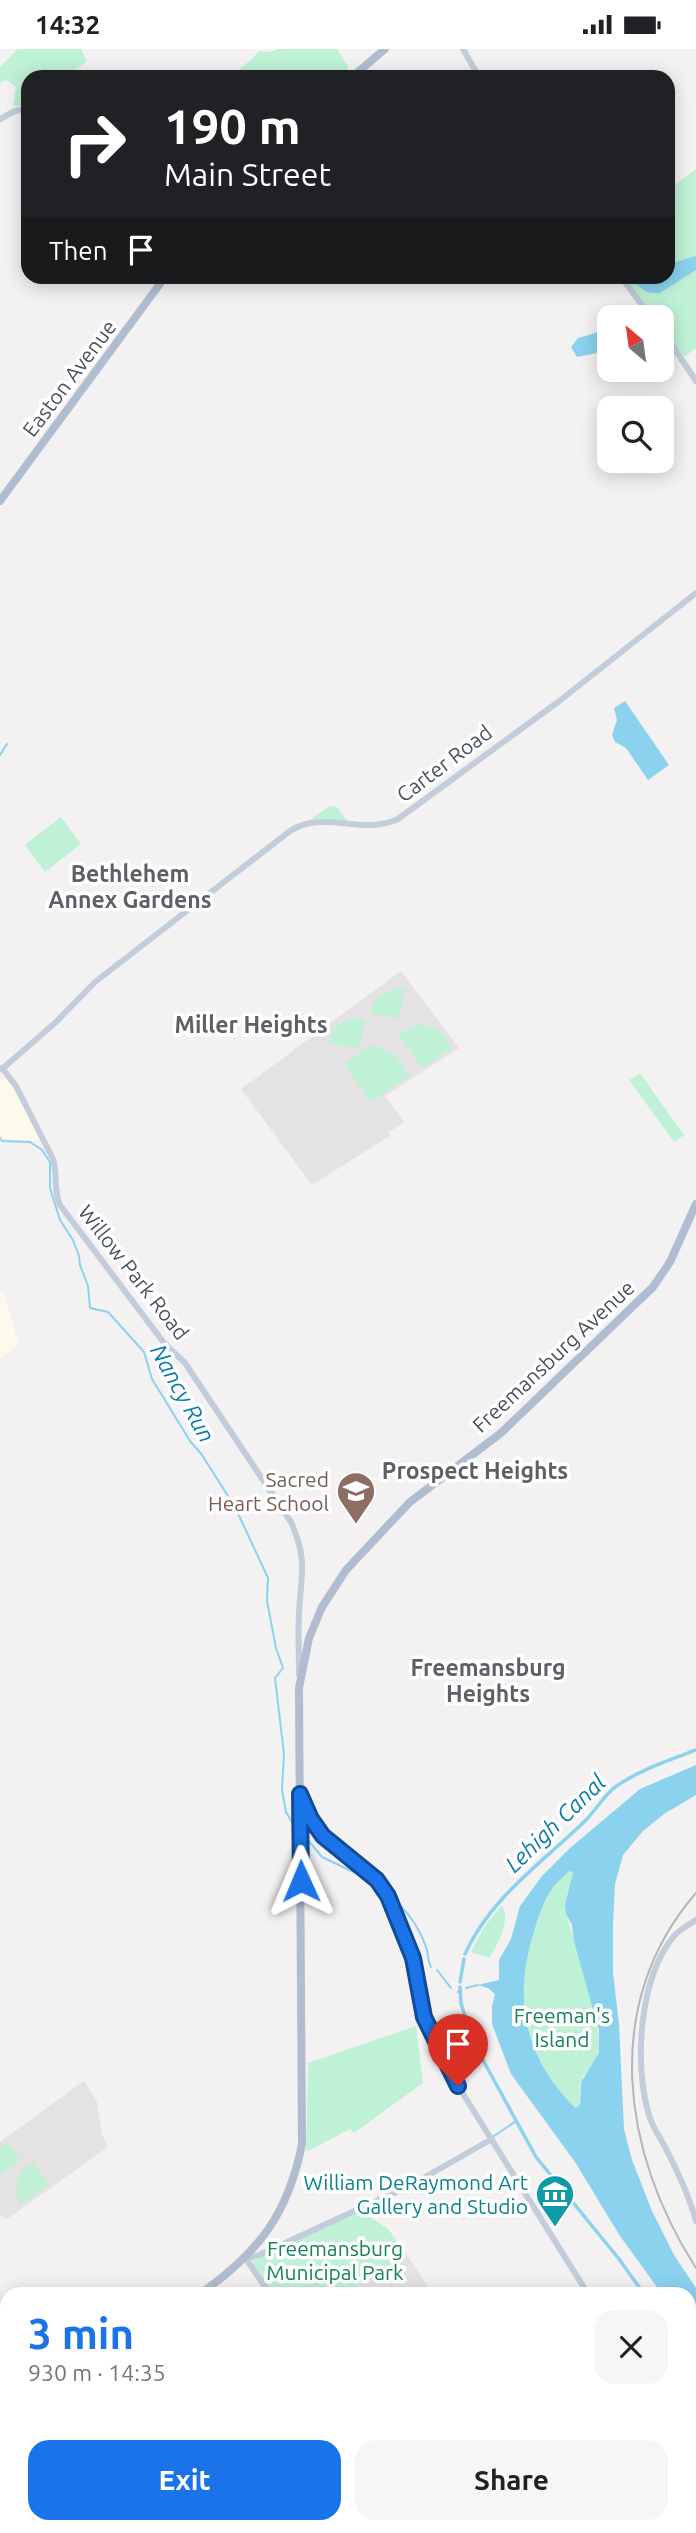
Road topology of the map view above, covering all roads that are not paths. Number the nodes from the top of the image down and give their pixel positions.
1 (385, 49) edge
2 (463, 49) edge
3 (360, 70) edge
4 (476, 70) edge
5 (21, 110) edge
6 (0, 119) edge
7 (160, 284) edge
8 (626, 284) edge
9 (643, 305) edge
10 (674, 348) edge
11 (696, 381) edge
12 (0, 501) edge
13 (696, 593) edge
14 (1, 1068) edge
15 (696, 1204) edge
16 (299, 1688) junction
17 (300, 1794) junction
18 (696, 1920) edge
19 (492, 2139) junction
20 (696, 2221) edge
21 (246, 2259) junction
22 (209, 2287) edge
23 (265, 2287) edge
24 (584, 2287) edge

1 - 3 main road
2 - 4 street
5 - 6 street
7 - 12 main road, Easton Avenue
8 - 9 street
10 - 11 street
13 - 14 street, Carter Road
14 - 16 street, Willow Park Road
15 - 16 main road, Freemansburg Avenue
16 - 17 main road, Freemansburg Avenue
17 - 19 street
17 - 21 main road, Freemansburg Avenue
18 - 20 street
19 - 21 street
19 - 24 street
21 - 22 main road, Freemansburg Avenue
21 - 23 street

